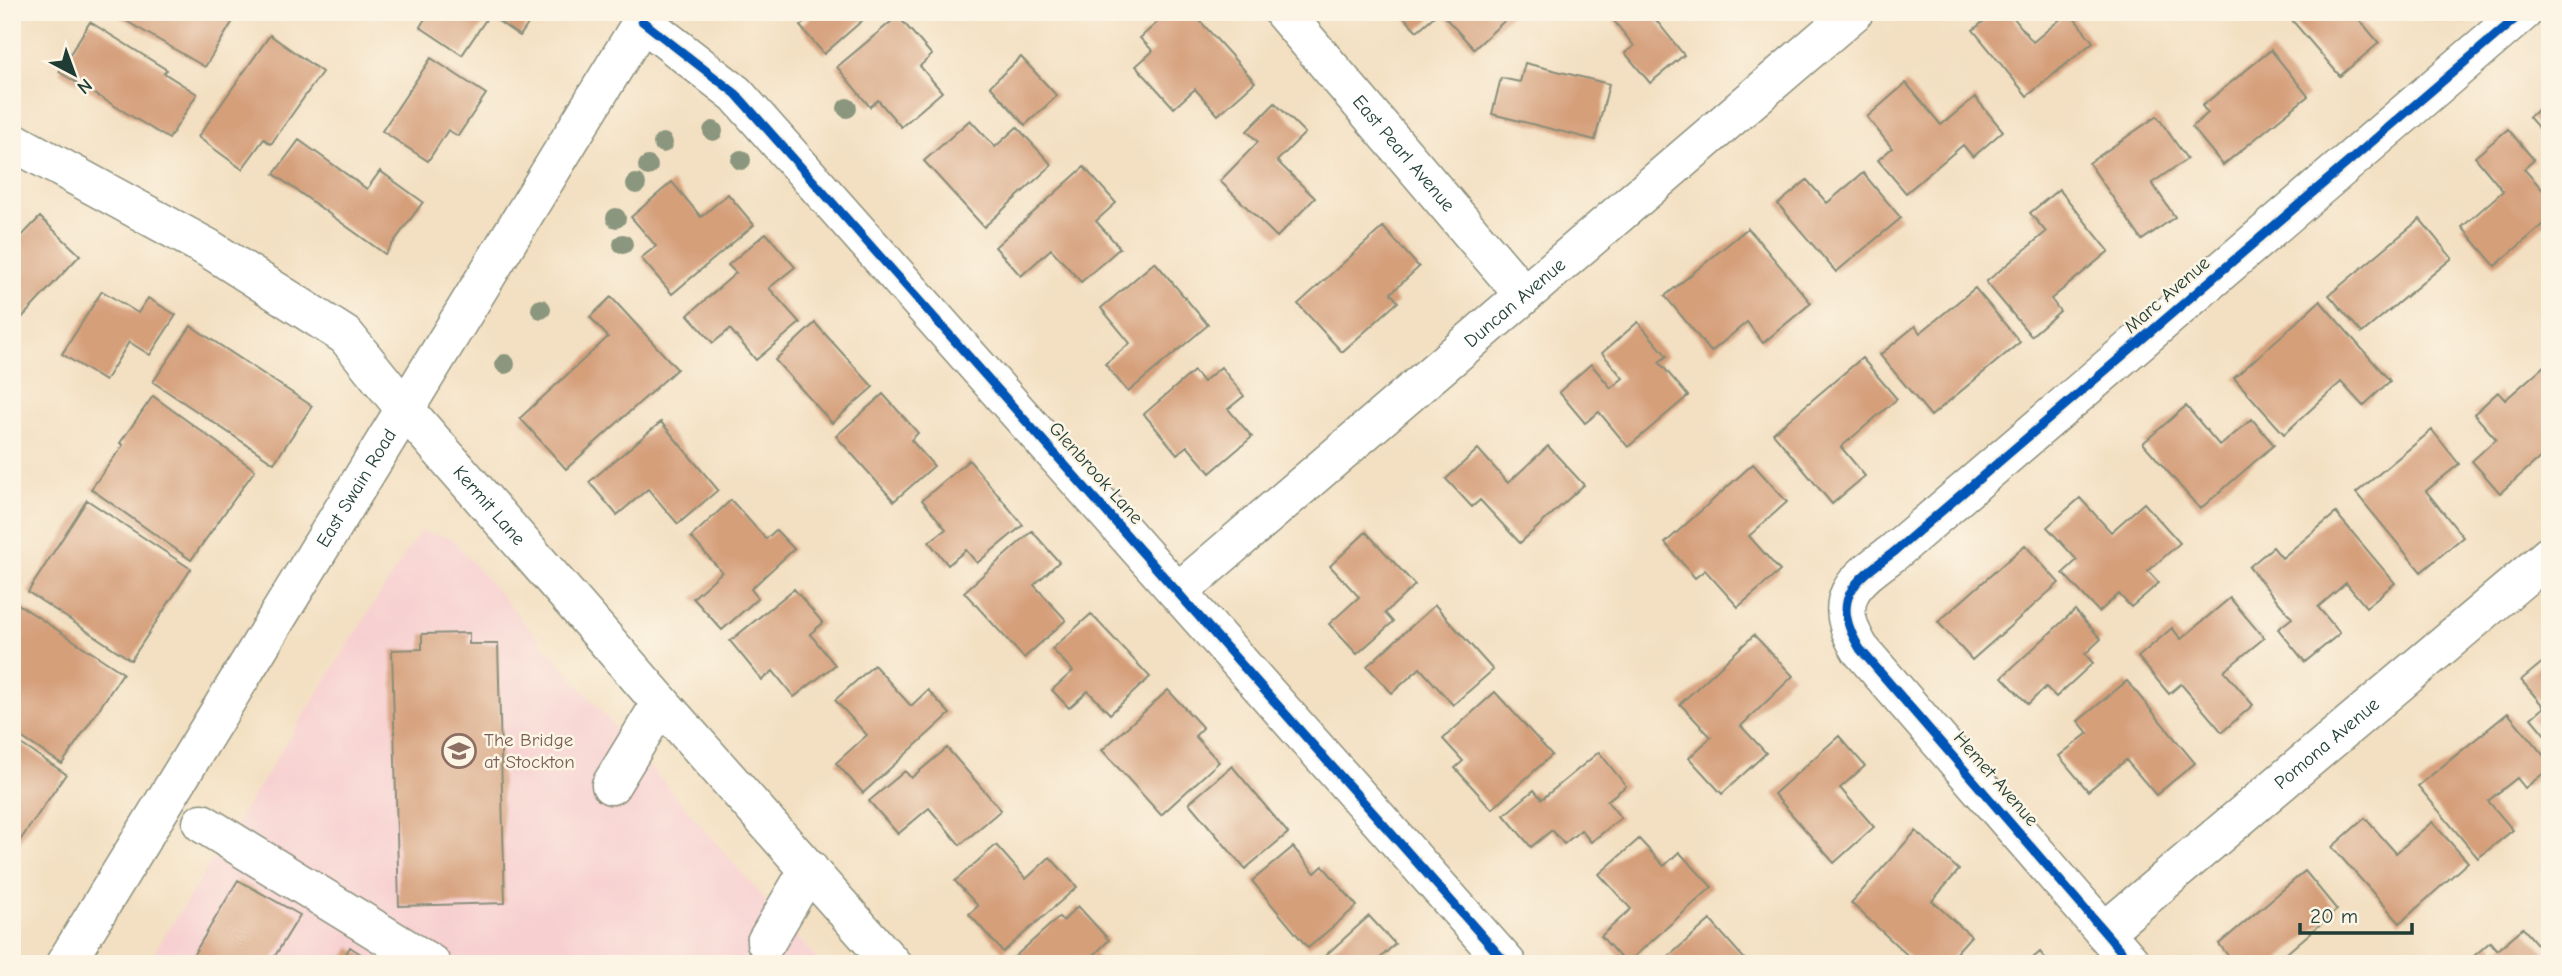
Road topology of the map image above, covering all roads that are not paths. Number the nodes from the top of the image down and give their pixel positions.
1 (1283, 12) edge
2 (1854, 12) edge
3 (2523, 12) edge
4 (645, 17) edge
5 (12, 141) edge
6 (1524, 295) junction
7 (404, 408) junction
8 (2550, 555) edge
9 (1178, 592) junction
10 (1846, 611) joint
11 (661, 703) junction
12 (611, 785) dead end
13 (202, 823) dead end
14 (809, 869) junction
15 (2104, 932) junction
16 (766, 942) dead end
17 (65, 964) edge
18 (431, 964) edge
19 (892, 964) edge
20 (1507, 964) edge
21 (2132, 964) edge

1 - 6 street, East Pearl Avenue
2 - 6 street, Duncan Avenue
3 - 10 street, Marc Avenue
4 - 7 street, East Swain Road
4 - 9 street, Glenbrook Lane
5 - 7 street, Kermit Lane
6 - 9 street, Duncan Avenue
7 - 11 street, Kermit Lane
7 - 17 street, East Swain Road
8 - 15 street, Pomona Avenue
9 - 20 street, Glenbrook Lane
10 - 15 street, Hemet Avenue
11 - 12 street
11 - 14 street, Kermit Lane
13 - 18 street
14 - 16 street
14 - 19 street, Kermit Lane
15 - 21 street, Hemet Avenue

